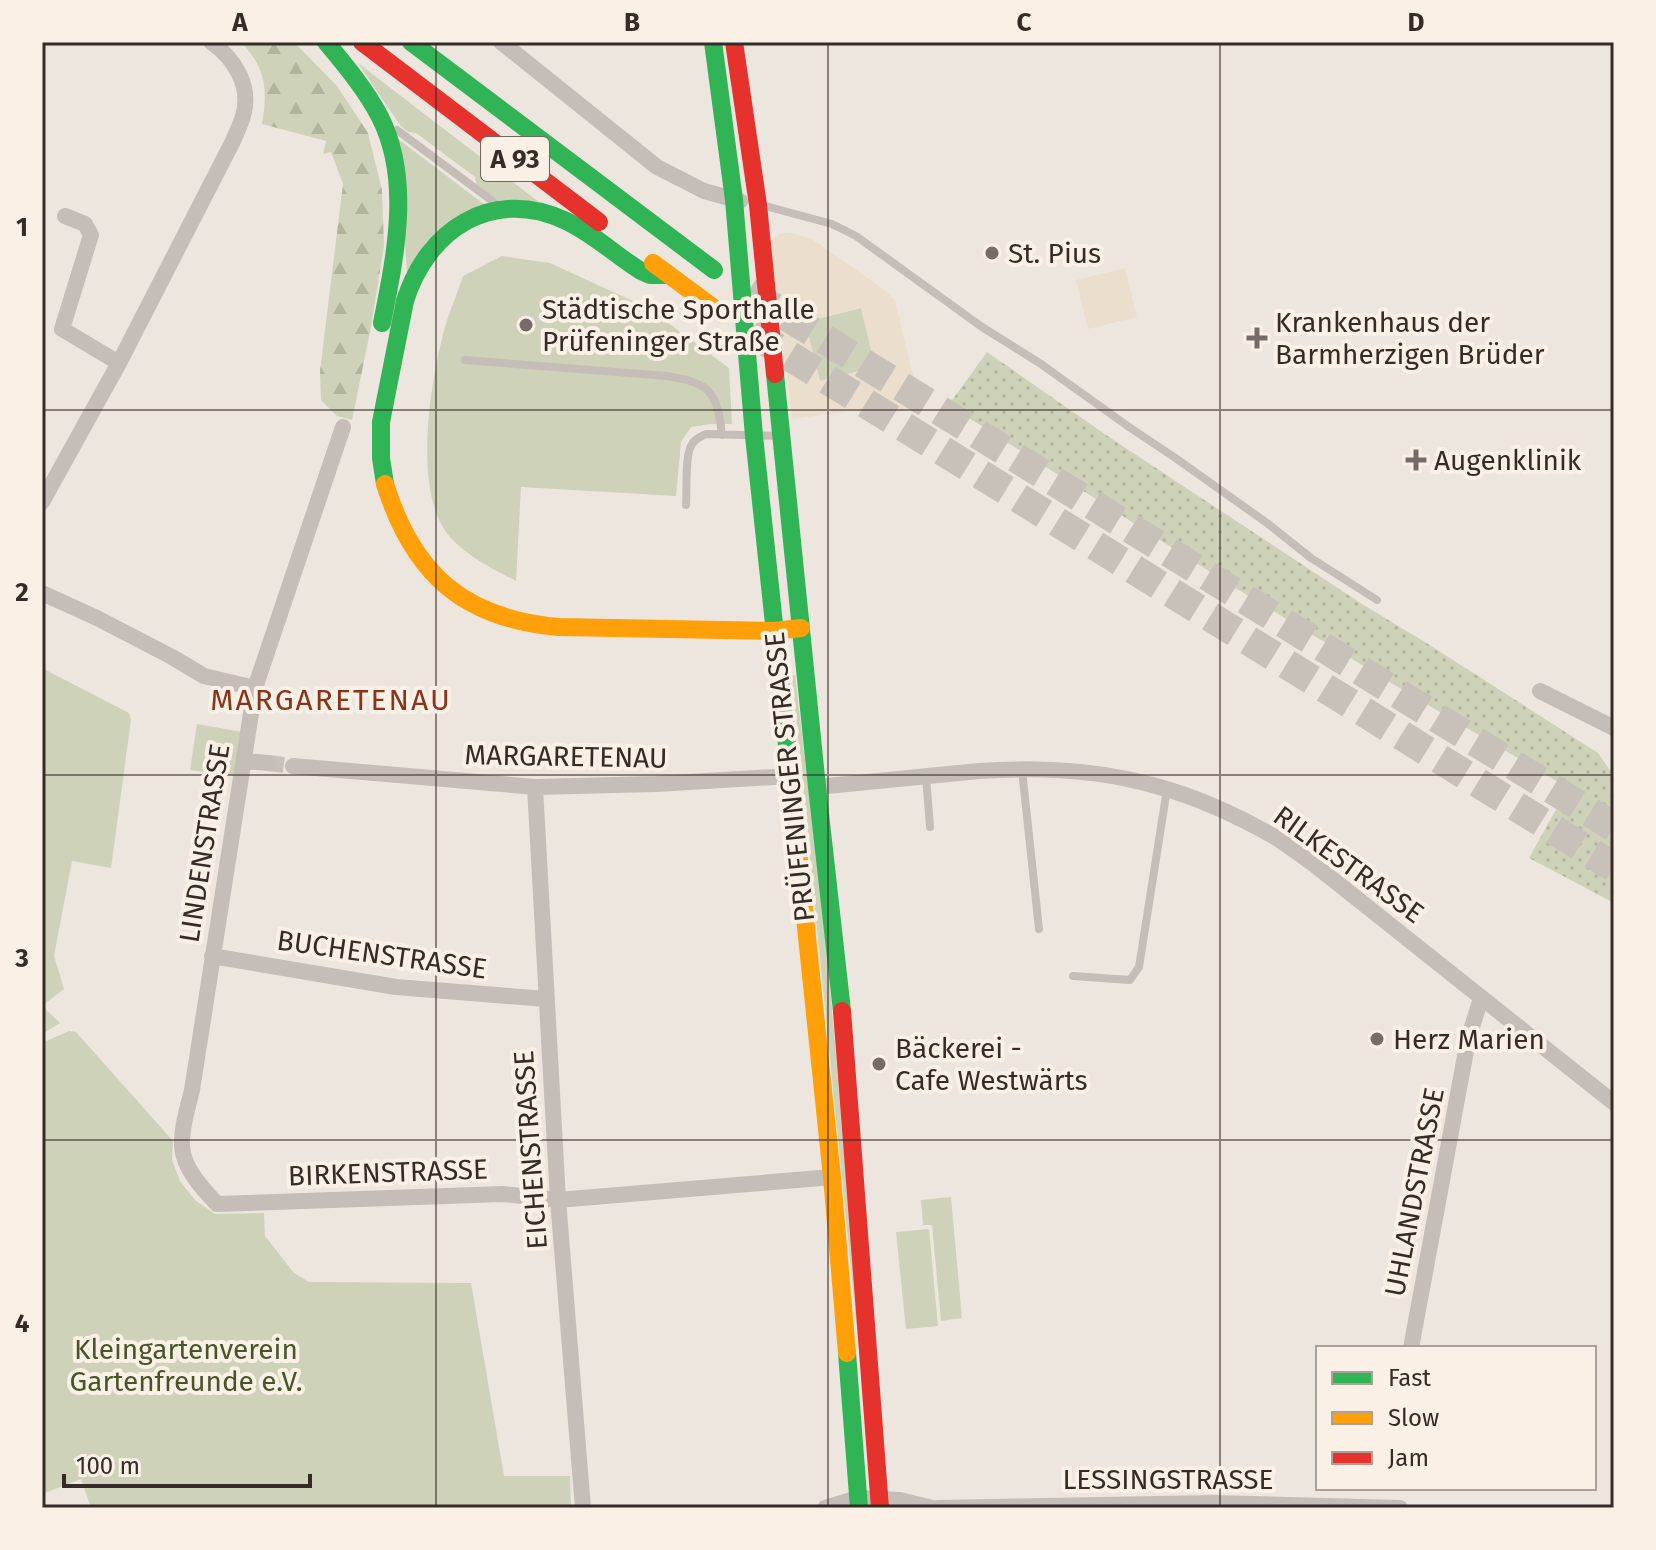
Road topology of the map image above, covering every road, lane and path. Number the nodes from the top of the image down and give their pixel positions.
1 (211, 42) edge
2 (326, 42) edge
3 (362, 42) edge
4 (411, 42) edge
5 (501, 42) edge
6 (713, 42) edge
7 (734, 42) edge
8 (477, 69) dead end
9 (373, 107) junction
10 (533, 134) junction
11 (734, 200) junction
12 (758, 205) junction
13 (516, 210) junction
14 (65, 216) dead end
15 (714, 270) dead end
16 (669, 275) junction
17 (722, 314) dead end
18 (465, 360) dead end
19 (119, 363) junction
20 (343, 427) dead end
21 (364, 431) dead end
22 (722, 435) junction
23 (782, 435) junction
24 (754, 436) junction
25 (42, 502) edge
26 (686, 505) dead end
27 (42, 593) edge
28 (1377, 600) dead end
29 (802, 636) junction
30 (775, 639) junction
31 (723, 648) dead end
32 (255, 688) junction
33 (1540, 691) dead end
34 (1614, 728) edge
35 (244, 761) junction
36 (268, 763) tunnel mouth
37 (293, 766) tunnel mouth
38 (1022, 770) junction
39 (791, 776) junction
40 (926, 776) junction
41 (535, 787) junction
42 (817, 787) junction
43 (1167, 789) junction
44 (930, 827) dead end
45 (1039, 929) dead end
46 (212, 956) junction
47 (1073, 976) dead end
48 (1481, 998) junction
49 (546, 999) junction
50 (1614, 1103) edge
51 (832, 1177) junction
52 (196, 1179) joint
53 (558, 1200) junction
54 (1411, 1346) edge
55 (858, 1503) edge
56 (880, 1503) edge
57 (1380, 1507) edge
58 (583, 1508) edge
59 (825, 1508) edge
60 (934, 1508) edge
61 (1400, 1508) edge

1 - 19 street
2 - 9 main road
3 - 16 main road, A 93
4 - 10 main road, A 93
5 - 11 street
6 - 11 main road, PRÜFENINGER STRASSE
7 - 12 main road, PRÜFENINGER STRASSE
8 - 10 main road
9 - 13 lane
9 - 21 main road
10 - 15 main road, A 93
11 - 12 street
11 - 24 main road, PRÜFENINGER STRASSE
12 - 23 main road, PRÜFENINGER STRASSE
12 - 28 lane
13 - 16 main road
13 - 30 main road
14 - 19 street
16 - 17 main road, A 93
18 - 22 lane
19 - 25 street
20 - 32 street, LINDENSTRASSE
22 - 24 lane
22 - 26 lane
23 - 24 lane
23 - 29 main road, PRÜFENINGER STRASSE
24 - 30 main road, PRÜFENINGER STRASSE
27 - 32 street
29 - 30 main road
29 - 42 main road, PRÜFENINGER STRASSE
30 - 31 main road
30 - 39 main road, PRÜFENINGER STRASSE
32 - 35 street, LINDENSTRASSE
33 - 34 street
35 - 36 street
35 - 46 street, LINDENSTRASSE
37 - 41 street, MARGARETENAU
38 - 40 street, RILKESTRASSE
38 - 43 street, RILKESTRASSE
38 - 45 lane
39 - 41 street, MARGARETENAU
39 - 51 main road, PRÜFENINGER STRASSE
40 - 42 street, RILKESTRASSE
40 - 44 lane
41 - 49 street, EICHENSTRASSE
42 - 56 main road, PRÜFENINGER STRASSE
43 - 47 lane
43 - 48 street, RILKESTRASSE
46 - 49 street, BUCHENSTRASSE
46 - 52 street, LINDENSTRASSE
48 - 50 street, RILKESTRASSE
48 - 54 street, UHLANDSTRASSE
49 - 53 street, EICHENSTRASSE
51 - 53 street, BIRKENSTRASSE
51 - 55 main road, PRÜFENINGER STRASSE
52 - 53 street, BIRKENSTRASSE
53 - 58 street, EICHENSTRASSE
55 - 56 street, LESSINGSTRASSE
55 - 59 street, LESSINGSTRASSE
56 - 60 street, LESSINGSTRASSE
57 - 60 street, LESSINGSTRASSE
57 - 61 street, LESSINGSTRASSE

